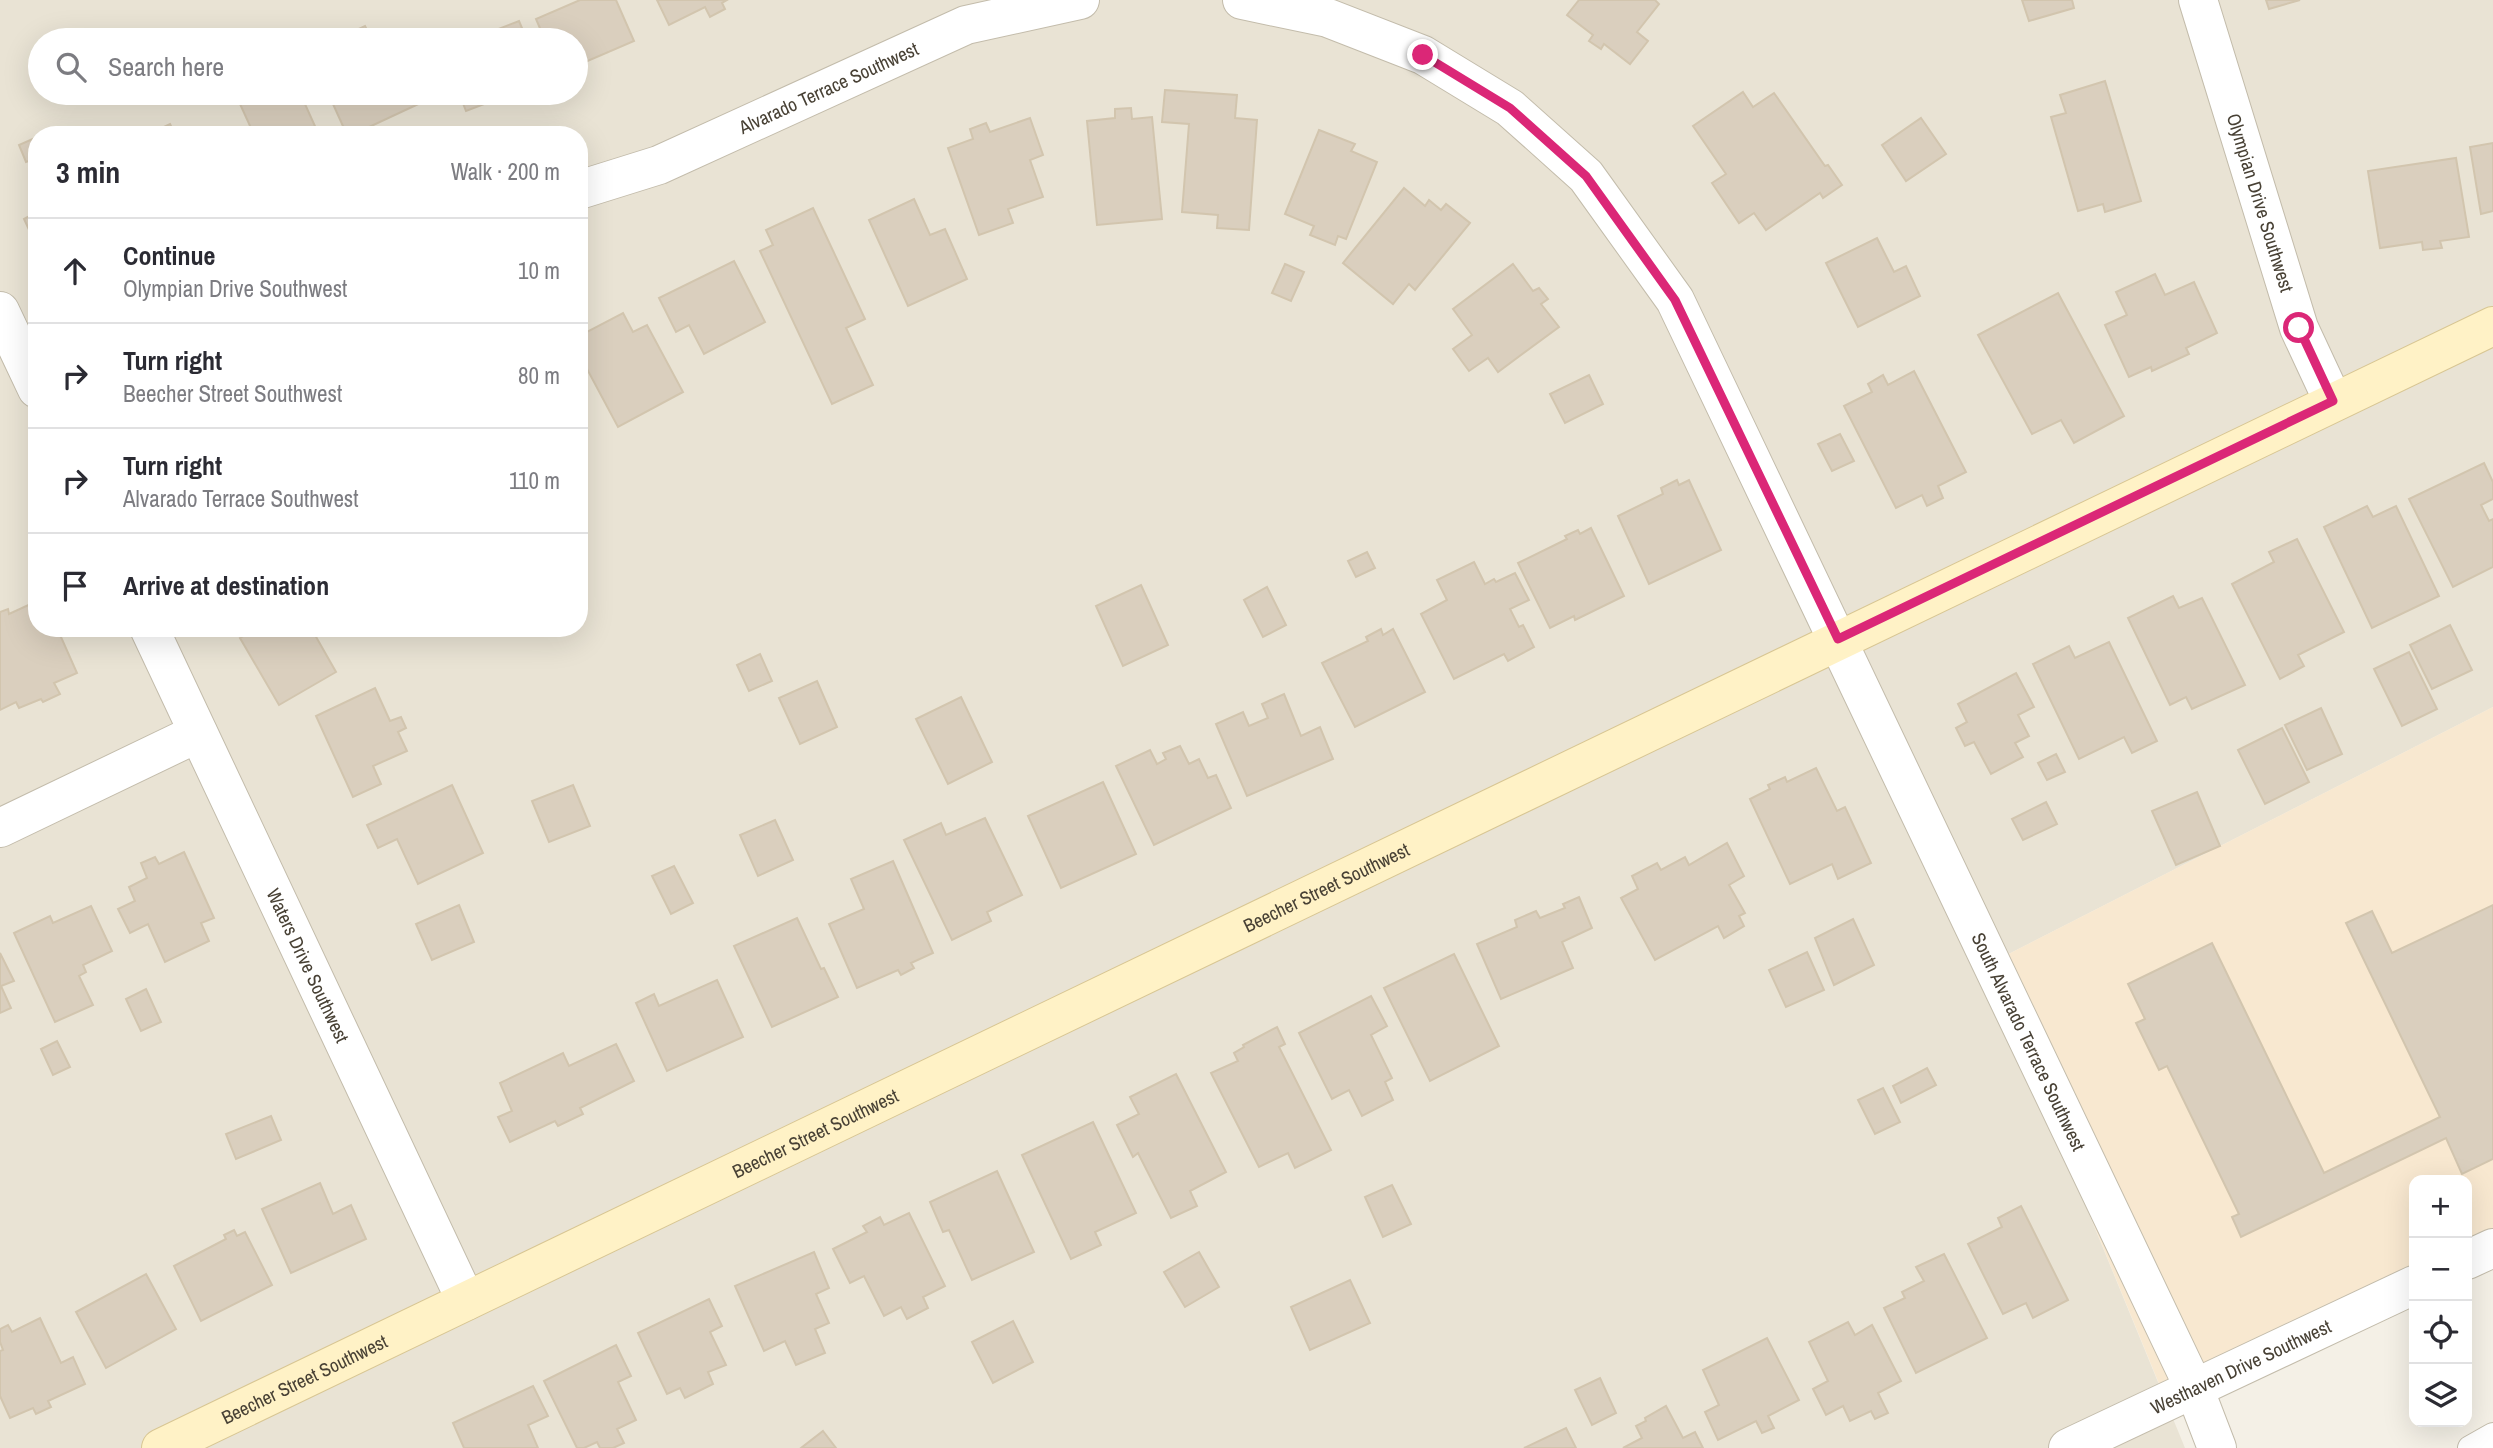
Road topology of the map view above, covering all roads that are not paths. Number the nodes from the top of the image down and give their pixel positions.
1 (1080, 0) edge
2 (1242, 0) edge
3 (2198, 0) edge
4 (588, 187) edge
5 (0, 311) edge
6 (2493, 326) edge
7 (28, 370) edge
8 (2333, 401) junction
9 (153, 637) edge
10 (1838, 639) junction
11 (198, 733) junction
12 (0, 828) edge
13 (2493, 1248) edge
14 (2472, 1258) edge
15 (2409, 1287) edge
16 (466, 1301) junction
17 (2194, 1388) junction
18 (2493, 1435) edge
19 (161, 1448) edge
20 (2068, 1448) edge
21 (2217, 1448) edge
22 (2470, 1448) edge

1 - 4 street, Alvarado Terrace Southwest
2 - 10 street
3 - 8 street, Olympian Drive Southwest
5 - 7 street
6 - 8 street, Beecher Street Southwest
8 - 10 street, Beecher Street Southwest
9 - 11 street, Waters Drive Southwest
10 - 16 street, Beecher Street Southwest
10 - 17 street, South Alvarado Terrace Southwest
11 - 12 street
11 - 16 street, Waters Drive Southwest
13 - 14 street
15 - 17 street, Westhaven Drive Southwest
16 - 19 street, Beecher Street Southwest
17 - 20 street, Westhaven Drive Southwest
17 - 21 street, South Alvarado Terrace Southwest
18 - 22 lane

